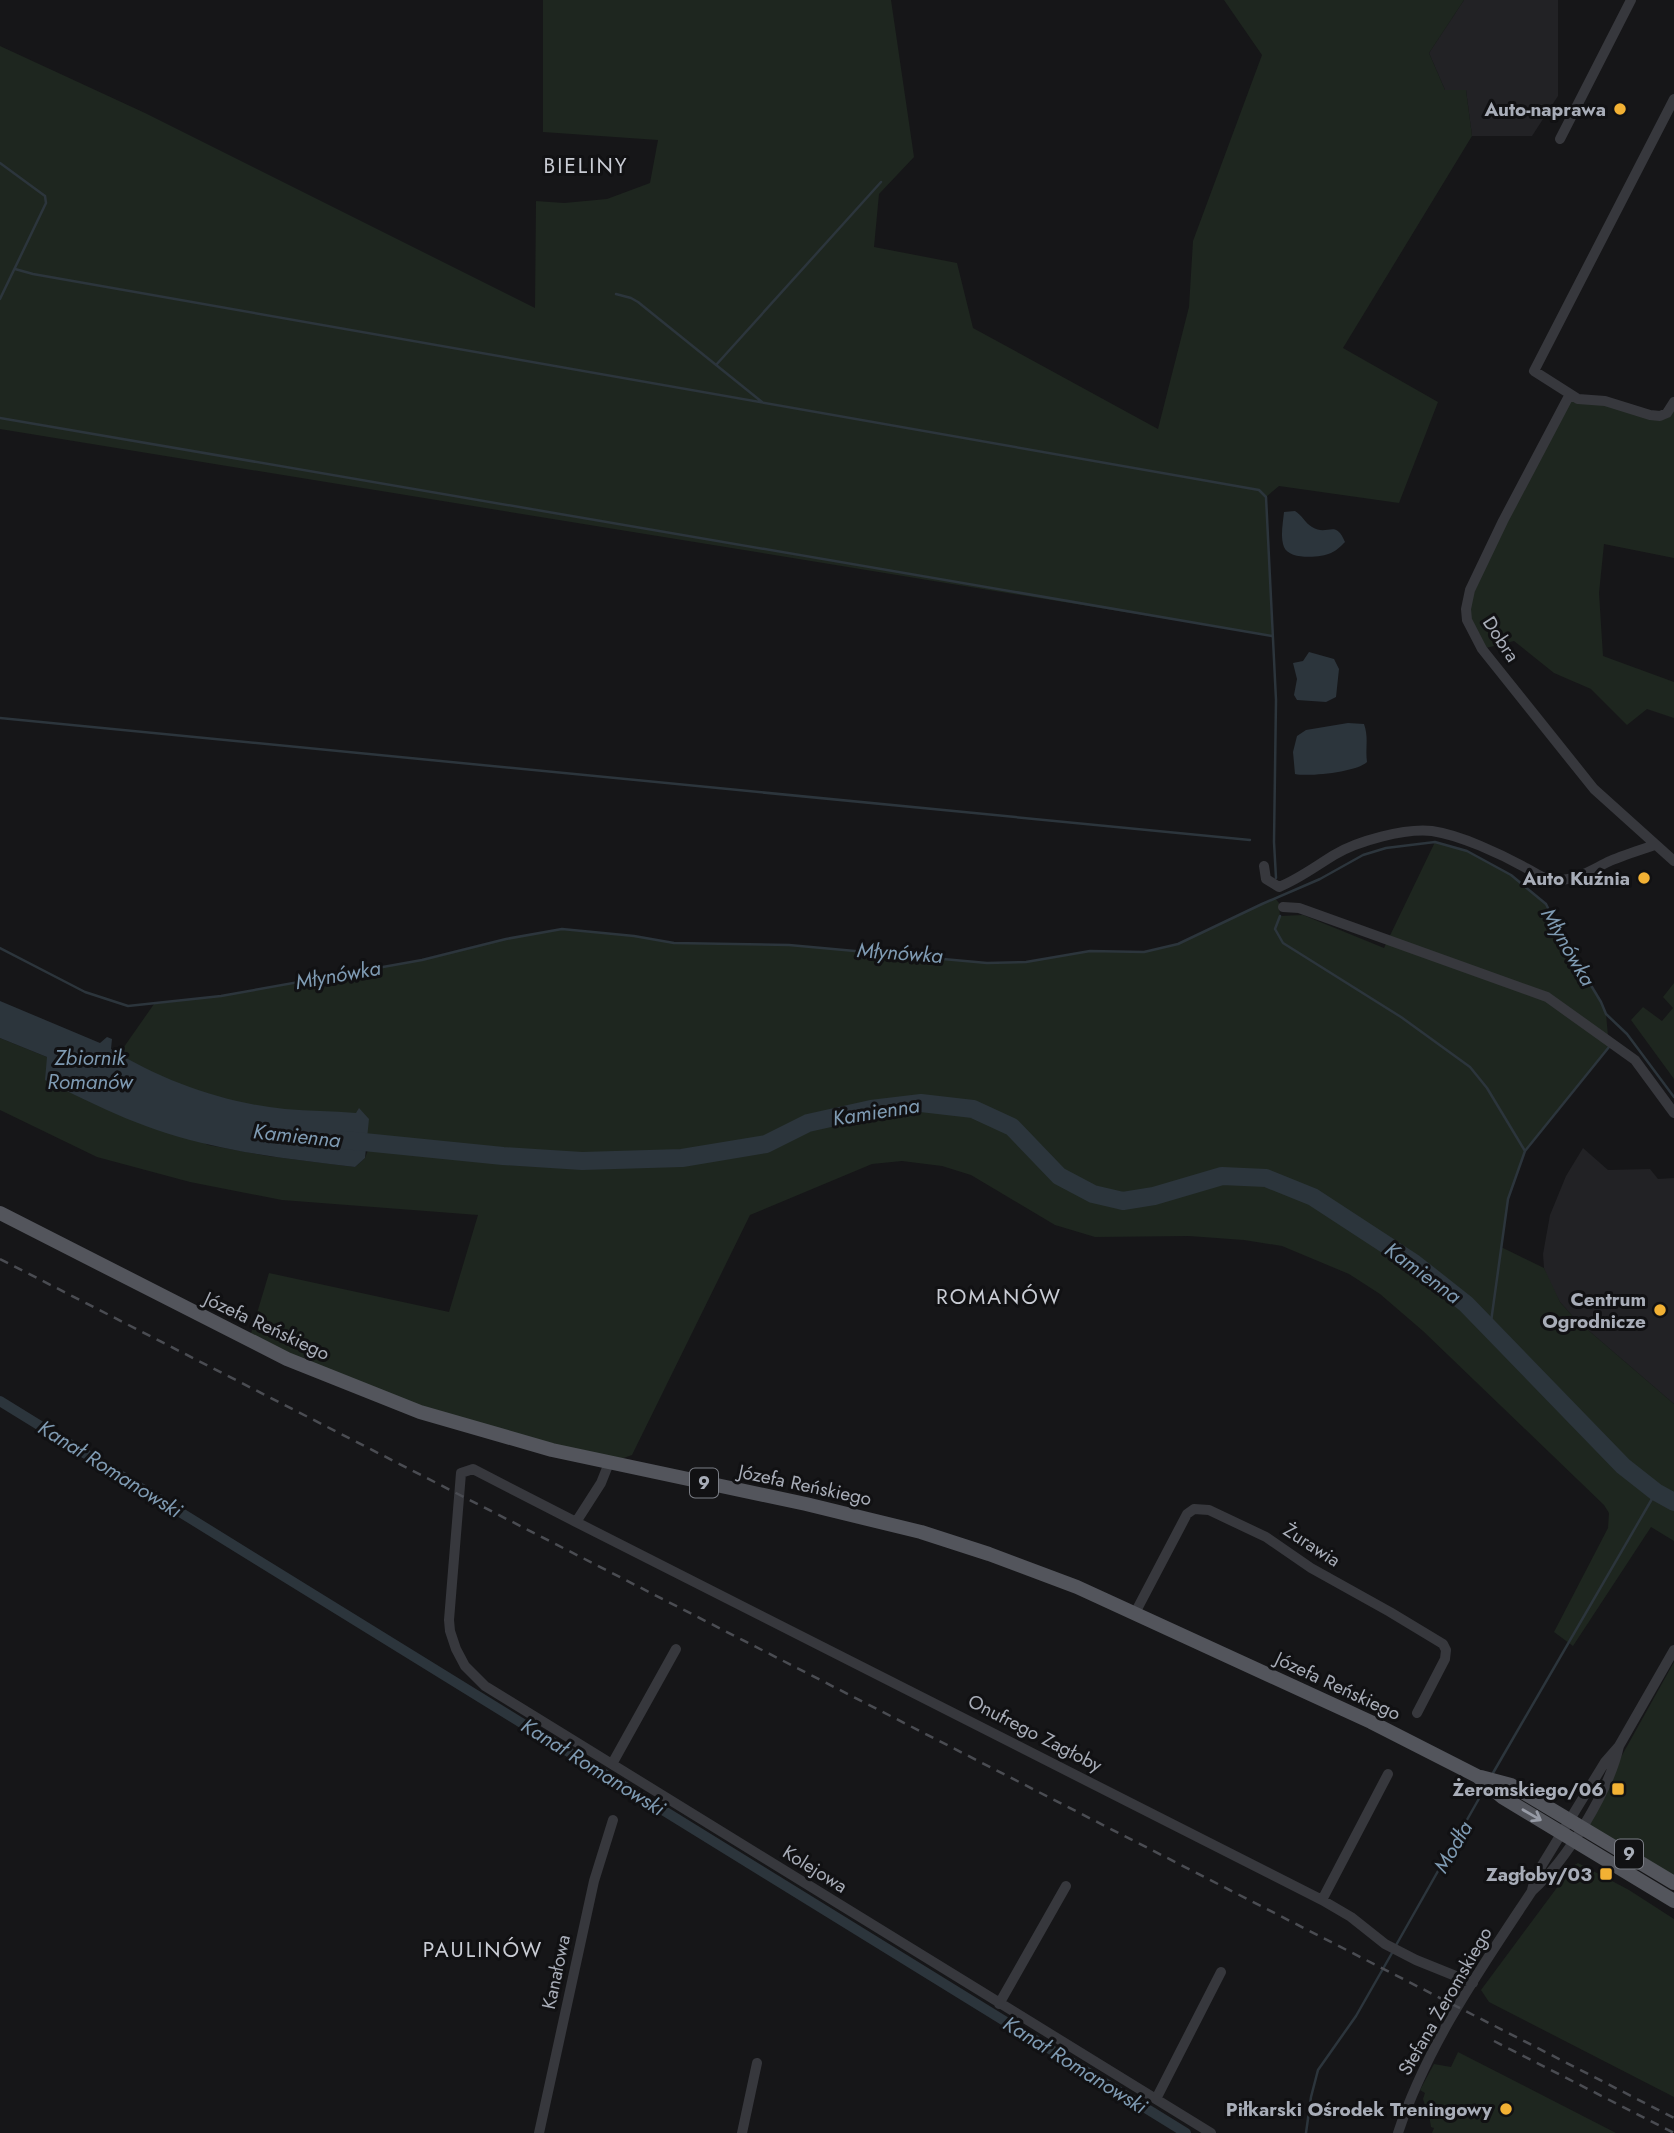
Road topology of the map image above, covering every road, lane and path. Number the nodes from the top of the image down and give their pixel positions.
1 (1631, 0) edge
2 (1674, 99) edge
3 (1560, 139) dead end
4 (1570, 394) junction
5 (1674, 402) edge
6 (1655, 845) junction
7 (1674, 861) edge
8 (1264, 866) dead end
9 (1283, 907) dead end
10 (1674, 1113) edge
11 (0, 1213) edge
12 (609, 1464) junction
13 (464, 1471) joint
14 (576, 1522) junction
15 (1135, 1613) junction
16 (676, 1649) dead end
17 (1674, 1650) edge
18 (1417, 1713) dead end
19 (612, 1764) junction
20 (1388, 1774) dead end
21 (1507, 1791) junction
22 (613, 1821) dead end
23 (1577, 1823) junction
24 (1568, 1836) junction
25 (1674, 1883) edge
26 (1066, 1886) dead end
27 (1321, 1900) junction
28 (1674, 1901) edge
29 (1222, 1972) dead end
30 (1473, 1983) junction
31 (999, 2004) junction
32 (757, 2063) dead end
33 (1156, 2099) junction
34 (539, 2133) edge
35 (743, 2133) edge
36 (1211, 2133) edge
37 (1398, 2133) edge

1 - 3 street
2 - 4 street
4 - 5 street
4 - 6 street, Dobra
6 - 7 street, Dobra
6 - 8 street
9 - 10 street
11 - 12 main road, Józefa Reńskiego / 9
12 - 14 street
12 - 15 main road, Józefa Reńskiego / 9
13 - 14 street, Onufrego Zagłoby
13 - 19 street, Kolejowa
14 - 27 street, Onufrego Zagłoby
15 - 18 street, Żurawia
15 - 21 main road, Józefa Reńskiego / 9
16 - 19 street
17 - 23 street, Stefana Żeromskiego
19 - 31 street, Kolejowa
20 - 27 street
21 - 23 main road, Józefa Reńskiego / 9
21 -> 24 main road, Józefa Reńskiego / 9
22 - 34 street, Kanałowa
23 - 24 street, Stefana Żeromskiego
23 - 25 main road, 9
24 - 28 main road, 9
24 - 30 street, Stefana Żeromskiego
26 - 31 street
27 - 30 street, Onufrego Zagłoby
29 - 33 street
30 - 37 street, Stefana Żeromskiego
31 - 33 street, Kolejowa
32 - 35 street
33 - 36 street, Kolejowa

